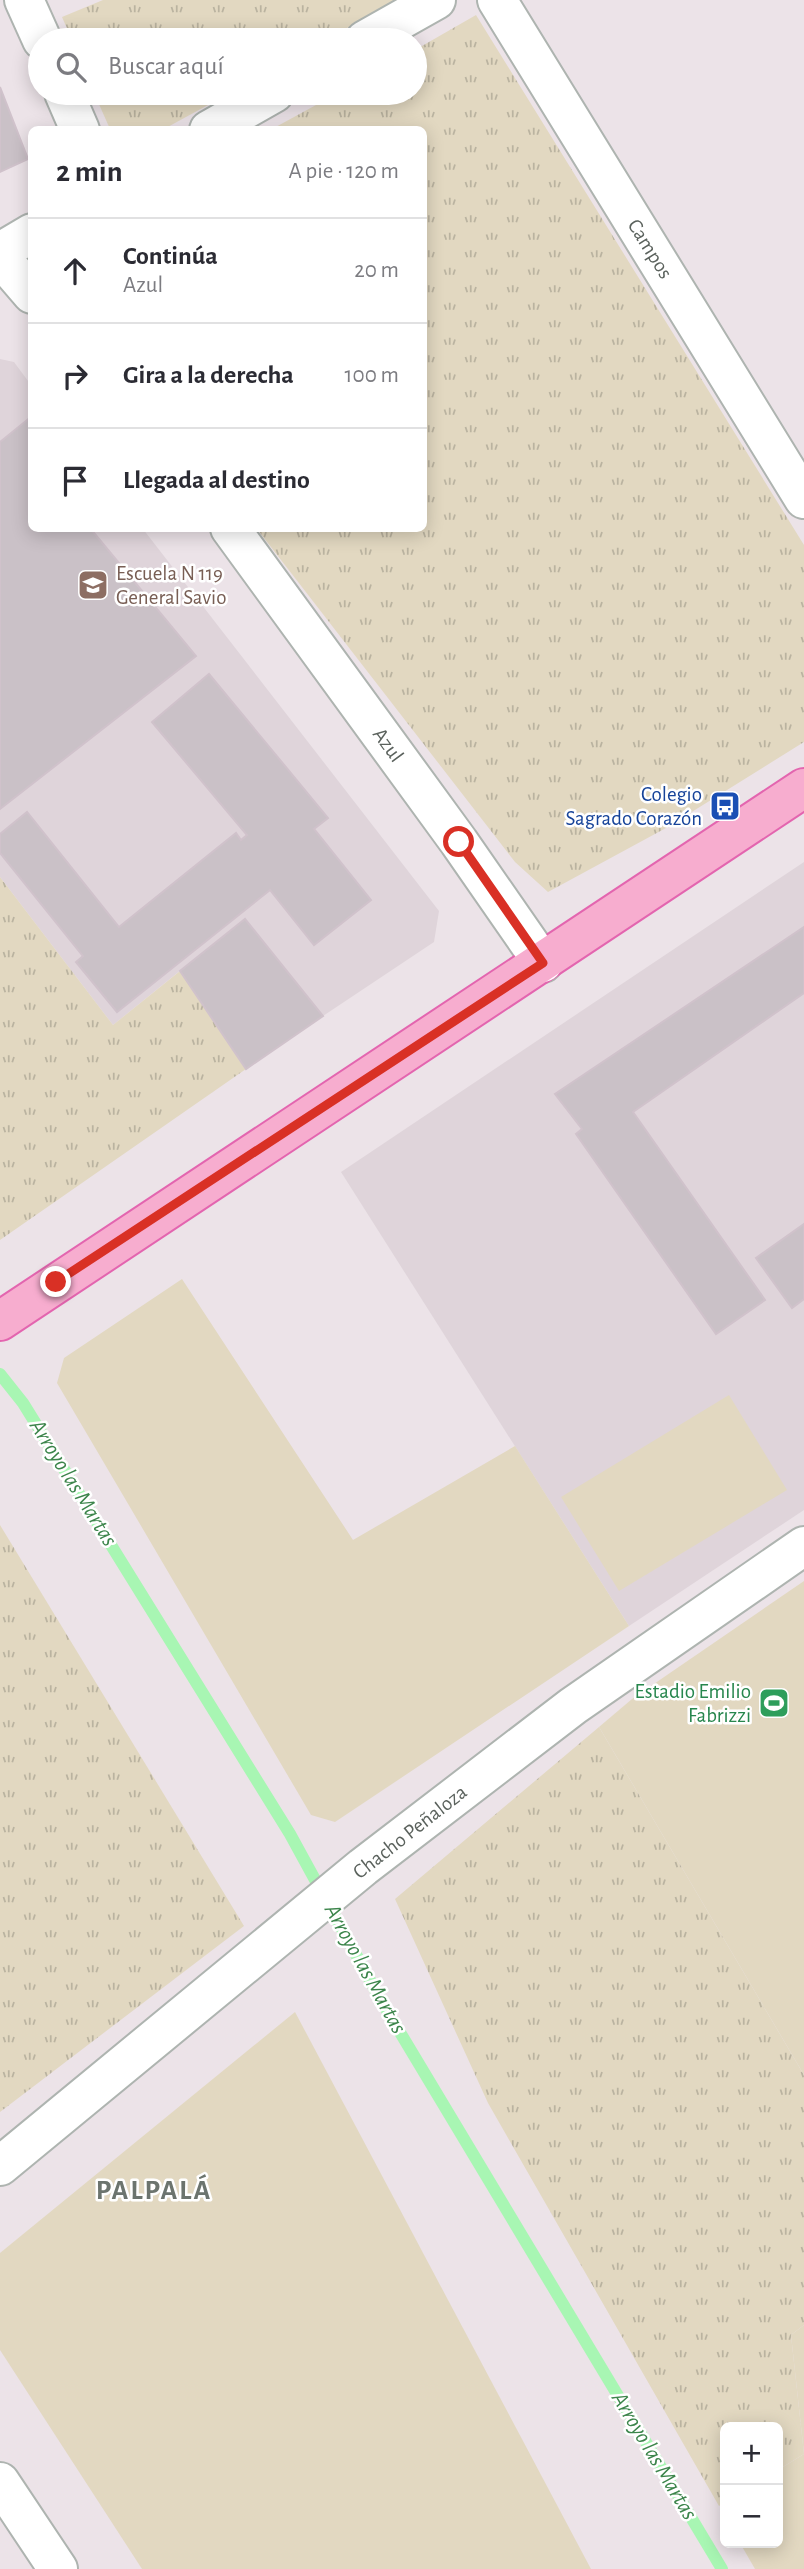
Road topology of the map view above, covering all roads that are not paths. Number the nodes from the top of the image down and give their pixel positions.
1 (24, 0) edge
2 (436, 0) edge
3 (497, 0) edge
4 (37, 28) edge
5 (386, 28) edge
6 (69, 105) edge
7 (253, 105) edge
8 (78, 126) edge
9 (216, 126) edge
10 (28, 236) edge
11 (0, 255) edge
12 (28, 289) edge
13 (804, 499) edge
14 (233, 532) edge
15 (804, 788) edge
16 (543, 963) junction
17 (0, 1321) edge
18 (804, 1546) edge
19 (0, 2166) edge
20 (0, 2482) edge
21 (58, 2569) edge

1 - 4 street
2 - 5 street
3 - 13 street, Campos
6 - 8 street
7 - 9 street
10 - 11 street
11 - 12 street
14 - 16 street, Azul
15 - 16 main road
16 - 17 main road
18 - 19 street, Chacho Peñaloza
20 - 21 street

